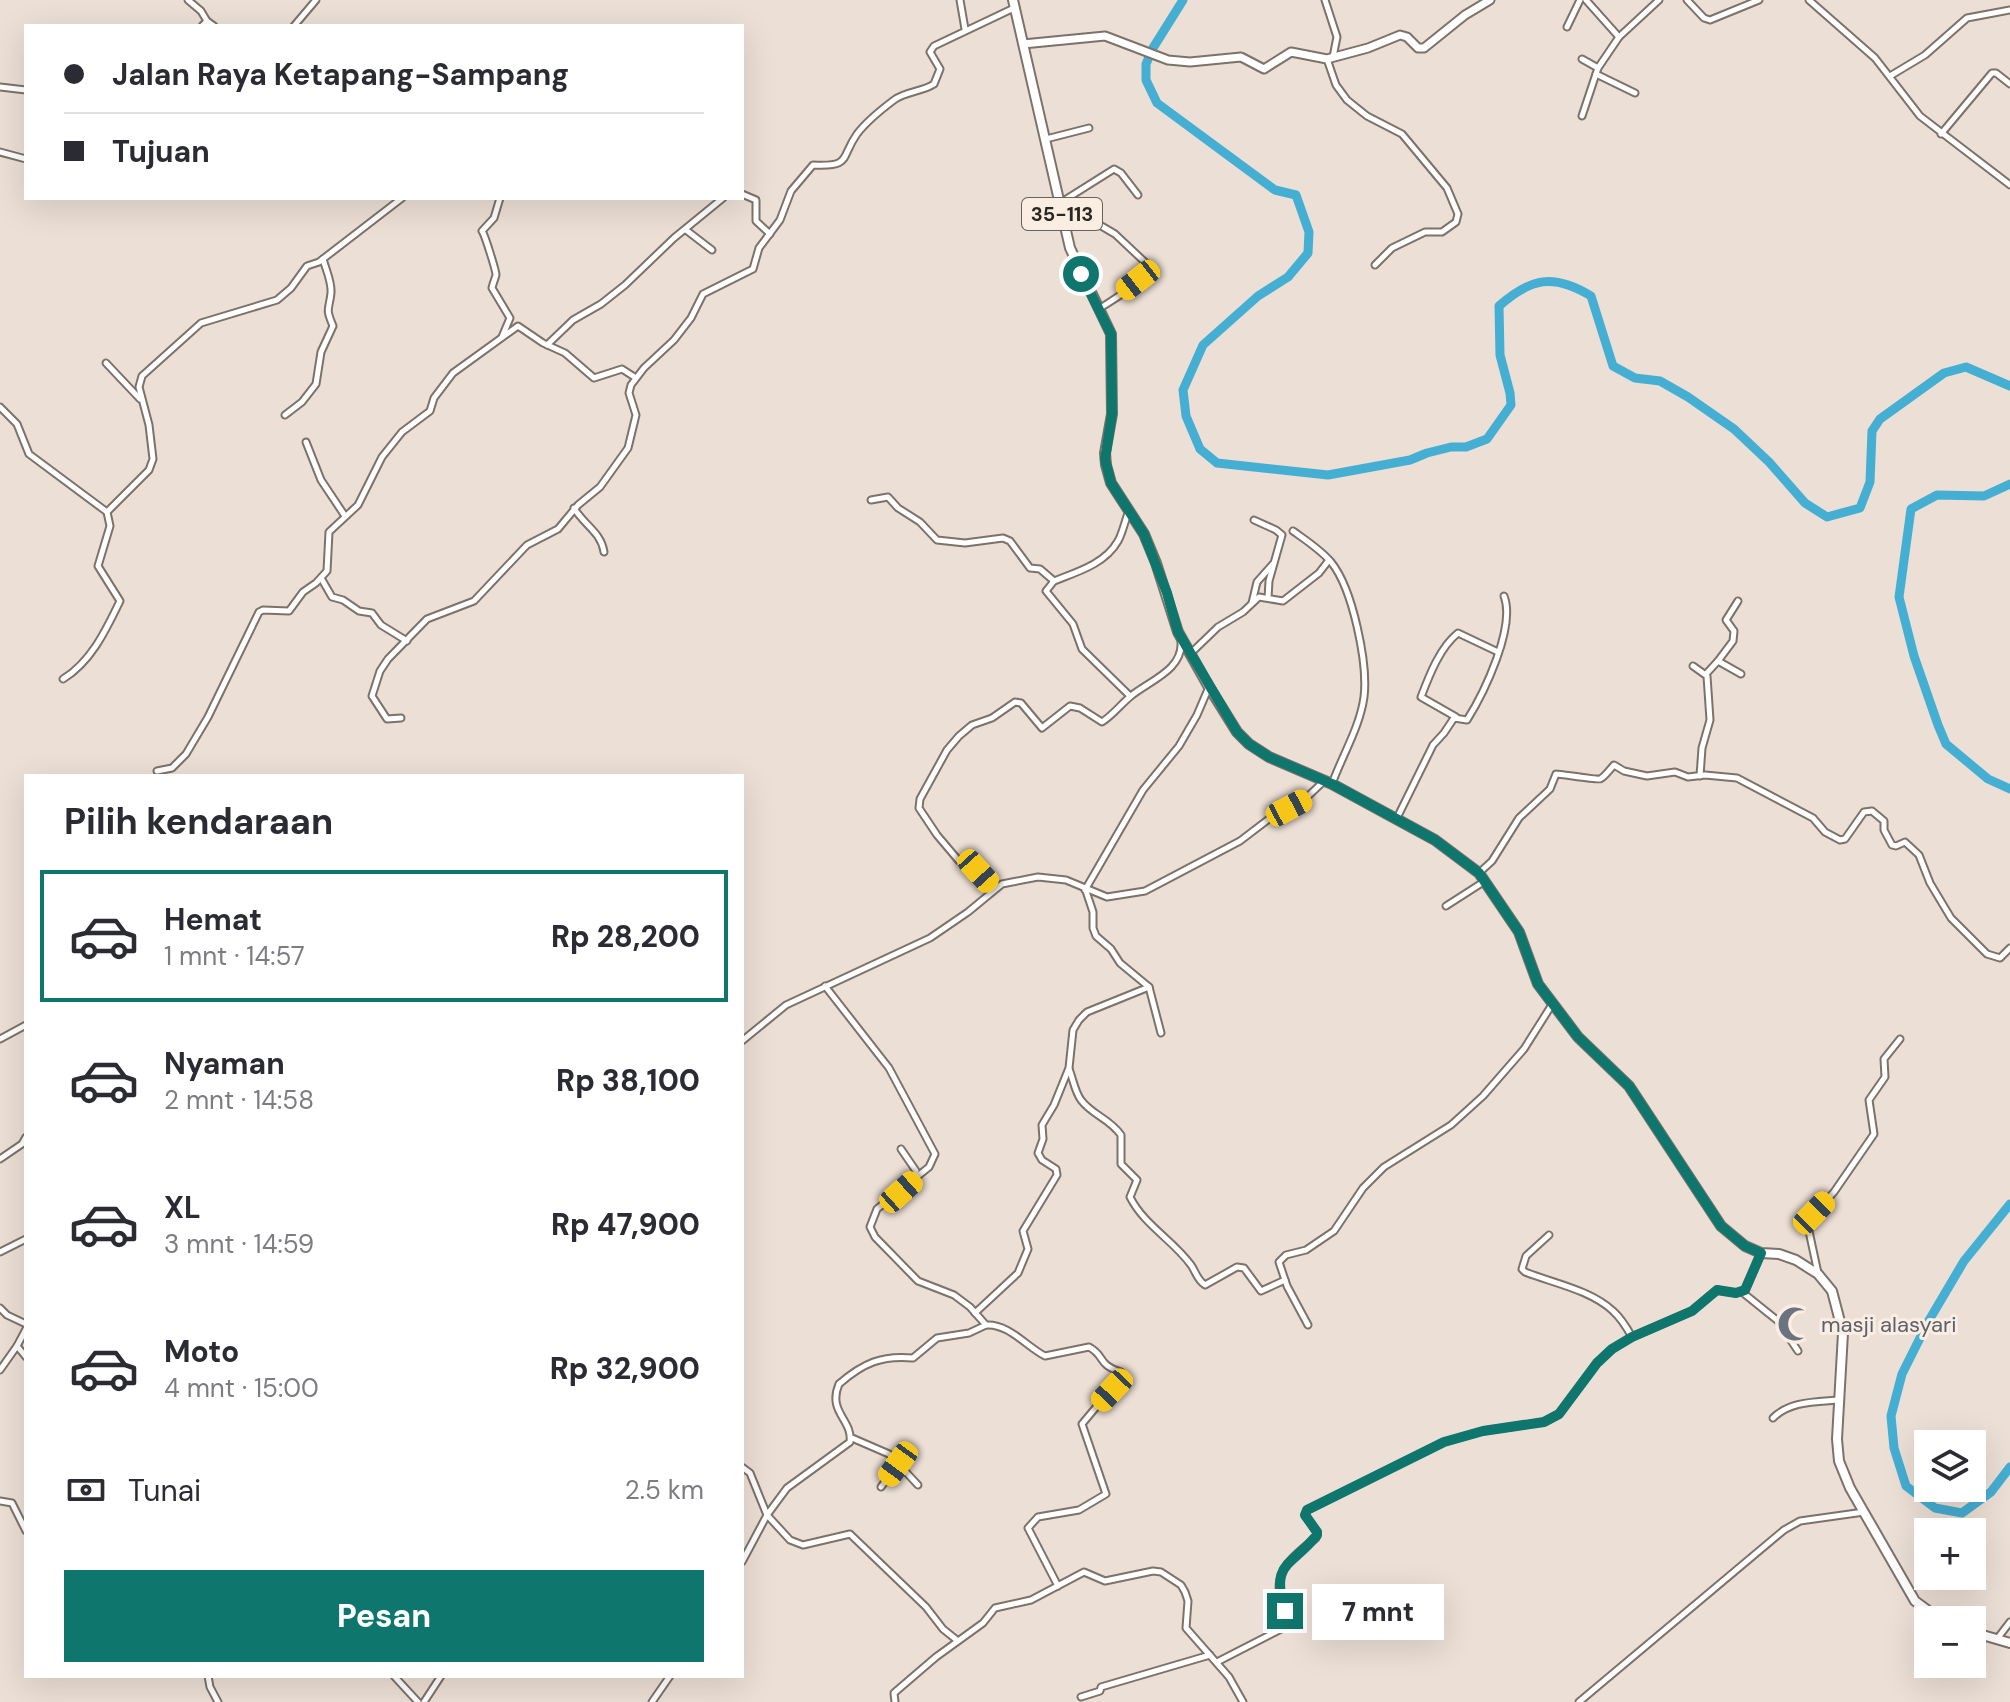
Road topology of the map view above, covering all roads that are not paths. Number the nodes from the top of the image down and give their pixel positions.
1 (188, 0) edge
2 (316, 0) edge
3 (960, 0) edge
4 (1325, 0) edge
5 (1490, 0) edge
6 (1580, 0) edge
7 (1586, 0) edge
8 (1659, 0) edge
9 (1687, 0) edge
10 (1759, 0) edge
11 (1809, 0) edge
12 (1013, 4) edge
13 (2010, 10) edge
14 (207, 21) junction
15 (204, 24) edge
16 (211, 24) edge
17 (296, 24) edge
18 (1567, 27) dead end
19 (965, 29) junction
20 (1619, 37) junction
21 (1023, 44) junction
22 (1330, 59) junction
23 (1582, 59) dead end
24 (1597, 71) junction
25 (1890, 76) junction
26 (2010, 84) edge
27 (0, 87) edge
28 (24, 90) edge
29 (1635, 93) dead end
30 (1582, 116) dead end
31 (1089, 128) dead end
32 (1941, 134) junction
33 (1045, 140) junction
34 (0, 152) edge
35 (24, 158) edge
36 (2010, 185) edge
37 (744, 195) edge
38 (1138, 195) dead end
39 (399, 200) edge
40 (499, 200) edge
41 (712, 200) edge
42 (1059, 203) junction
43 (1064, 221) junction
44 (686, 230) junction
45 (770, 234) junction
46 (712, 250) dead end
47 (323, 259) junction
48 (1375, 265) dead end
49 (1099, 309) junction
50 (500, 341) junction
51 (547, 345) junction
52 (106, 363) dead end
53 (636, 378) junction
54 (144, 403) junction
55 (0, 407) edge
56 (285, 415) dead end
57 (306, 442) dead end
58 (871, 500) dead end
59 (574, 508) junction
60 (1129, 510) junction
61 (107, 512) junction
62 (345, 516) junction
63 (1254, 520) dead end
64 (1293, 531) dead end
65 (604, 552) dead end
66 (1329, 560) junction
67 (1273, 564) junction
68 (321, 578) junction
69 (1054, 581) junction
70 (1504, 596) dead end
71 (1268, 598) junction
72 (1738, 601) dead end
73 (1252, 604) junction
74 (1178, 632) junction
75 (407, 641) junction
76 (1498, 652) junction
77 (1190, 654) junction
78 (1718, 661) junction
79 (1693, 666) dead end
80 (1706, 674) junction
81 (1741, 674) dead end
82 (63, 679) dead end
83 (1209, 687) junction
84 (1130, 696) junction
85 (1457, 717) junction
86 (401, 718) dead end
87 (157, 771) dead end
88 (1700, 776) junction
89 (1328, 782) junction
90 (1396, 819) junction
91 (1483, 877) junction
92 (994, 889) junction
93 (1086, 890) junction
94 (1446, 906) dead end
95 (2010, 948) edge
96 (825, 986) junction
97 (1149, 987) junction
98 (1554, 1002) junction
99 (24, 1026) edge
100 (1161, 1033) dead end
101 (0, 1039) edge
102 (744, 1039) edge
103 (1900, 1039) dead end
104 (1069, 1068) junction
105 (24, 1140) edge
106 (901, 1149) dead end
107 (0, 1159) edge
108 (915, 1179) junction
109 (1549, 1235) dead end
110 (24, 1240) edge
111 (0, 1252) edge
112 (1761, 1253) junction
113 (1818, 1274) junction
114 (1285, 1280) junction
115 (1742, 1292) junction
116 (0, 1308) edge
117 (975, 1313) junction
118 (24, 1323) edge
119 (986, 1325) junction
120 (1308, 1325) dead end
121 (24, 1329) edge
122 (1632, 1337) junction
123 (17, 1346) junction
124 (1798, 1351) dead end
125 (24, 1355) edge
126 (0, 1370) edge
127 (1839, 1400) junction
128 (1773, 1418) dead end
129 (852, 1438) junction
130 (898, 1464) junction
131 (744, 1468) edge
132 (918, 1485) dead end
133 (881, 1487) dead end
134 (0, 1501) edge
135 (1864, 1512) junction
136 (767, 1515) junction
137 (24, 1527) edge
138 (744, 1558) edge
139 (1058, 1586) junction
140 (1922, 1606) edge
141 (2010, 1622) edge
142 (1986, 1636) edge
143 (1997, 1639) junction
144 (958, 1641) junction
145 (2010, 1643) edge
146 (1210, 1655) junction
147 (1217, 1662) junction
148 (208, 1678) edge
149 (396, 1678) edge
150 (440, 1678) edge
151 (669, 1678) edge
152 (1081, 1697) dead end
153 (218, 1702) edge
154 (418, 1702) edge
155 (424, 1702) edge
156 (652, 1702) edge
157 (895, 1702) edge
158 (1243, 1702) edge
159 (1579, 1702) edge

1 - 14 street
2 - 17 street
3 - 19 street
4 - 22 street
5 - 22 street
6 - 18 street
7 - 20 street
8 - 20 street
9 - 10 street
11 - 25 street
12 - 19 street
12 - 21 main road, 35-113
13 - 25 street
14 - 15 street
14 - 16 street
19 - 45 street
20 - 24 street
21 - 22 street
21 - 33 main road, 35-113
22 - 48 street
23 - 24 street
24 - 29 street
24 - 30 street
25 - 32 street
26 - 32 street
27 - 28 street
31 - 33 street
32 - 36 street
33 - 42 main road, 35-113
34 - 35 street
37 - 45 street
38 - 42 street
39 - 47 street
40 - 50 street
41 - 44 street
42 - 43 main road, 35-113
43 - 49 main road, 35-113
43 - 49 street
44 - 46 street
44 - 51 street
45 - 53 street
47 - 54 street
47 - 56 street
49 - 60 main road, 35-113
50 - 51 street
50 - 62 street
51 - 53 street
52 - 54 street
53 - 59 street
54 - 61 street
55 - 61 street
57 - 62 street
58 - 69 street
59 - 65 street
59 - 75 street
60 - 69 street
60 - 74 main road, 35-113
61 - 82 street
62 - 68 street
63 - 67 street
64 - 66 street
66 - 71 street
66 - 89 street
67 - 71 street
67 - 73 street
68 - 75 street
68 - 87 street
69 - 84 street
70 - 76 street
71 - 73 street
72 - 78 street
73 - 77 street
74 - 77 main road, 35-113
74 - 84 street
75 - 86 street
76 - 85 street
76 - 85 street
77 - 83 main road, 35-113
78 - 80 street
78 - 81 street
79 - 80 street
80 - 88 street
83 - 89 main road, 35-113
83 - 93 street
84 - 92 street
85 - 90 street
88 - 91 street
88 - 95 street
89 - 90 main road, 35-113
89 - 93 street
90 - 91 main road, 35-113
91 - 94 street
91 - 98 main road, 35-113
92 - 93 street
92 - 96 street
93 - 97 street
96 - 102 street
96 - 108 street
97 - 100 street
97 - 104 street
98 - 112 main road, 35-113
98 - 114 street
99 - 101 street
103 - 113 street
104 - 114 street
104 - 117 street
105 - 107 street
106 - 108 street
108 - 117 street
109 - 122 street
110 - 111 street
112 - 113 main road, 35-113
112 - 115 street
113 - 127 main road
114 - 120 street
115 - 122 street
115 - 124 street
116 - 118 street
117 - 119 street
119 - 129 street
119 - 139 street
121 - 123 street
122 - 147 street
123 - 125 street
123 - 126 street
127 - 128 street
127 - 135 main road
129 - 130 street
129 - 136 street
130 - 132 street
130 - 133 street
131 - 136 street
134 - 137 street
135 - 140 main road
135 - 159 street
136 - 138 street
136 - 144 street
139 - 144 street
139 - 146 street
141 - 143 street
142 - 143 main road
143 - 145 main road
144 - 157 street
146 - 147 street
146 - 152 street
147 - 158 street
148 - 153 street
149 - 154 street
150 - 155 street
151 - 156 street

